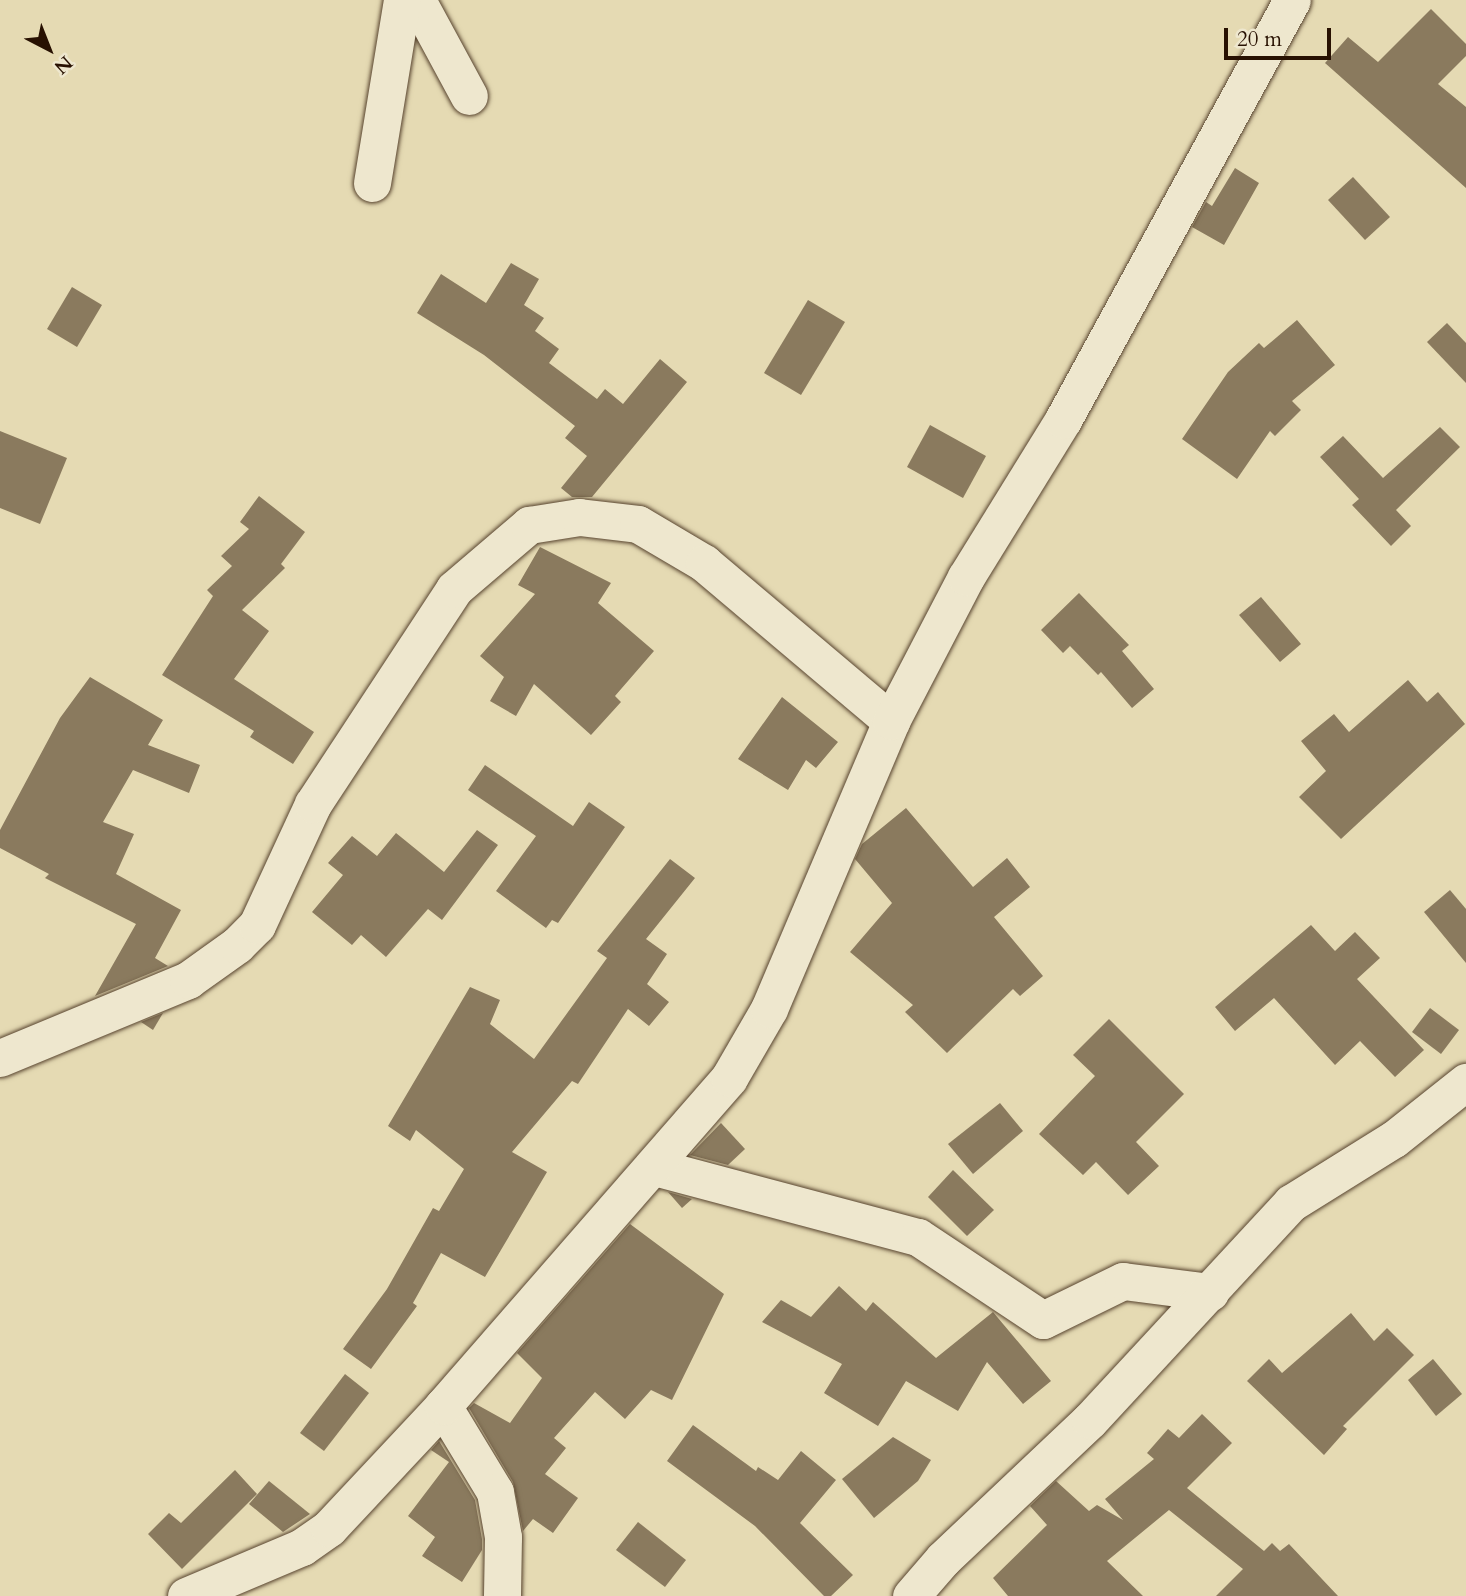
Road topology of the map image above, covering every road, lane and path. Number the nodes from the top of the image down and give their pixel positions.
1 (402, 0) edge
2 (417, 0) edge
3 (1292, 0) edge
4 (469, 96) dead end
5 (372, 183) dead end
6 (891, 721) junction
7 (0, 1058) edge
8 (1466, 1082) edge
9 (654, 1167) junction
10 (1210, 1292) junction
11 (443, 1406) junction
12 (186, 1596) edge
13 (502, 1596) edge
14 (911, 1596) edge

1 - 5 street
2 - 4 street
3 - 6 street
6 - 7 street
6 - 9 street
8 - 10 street
9 - 10 street
9 - 11 street
10 - 14 street
11 - 12 street
11 - 13 street

